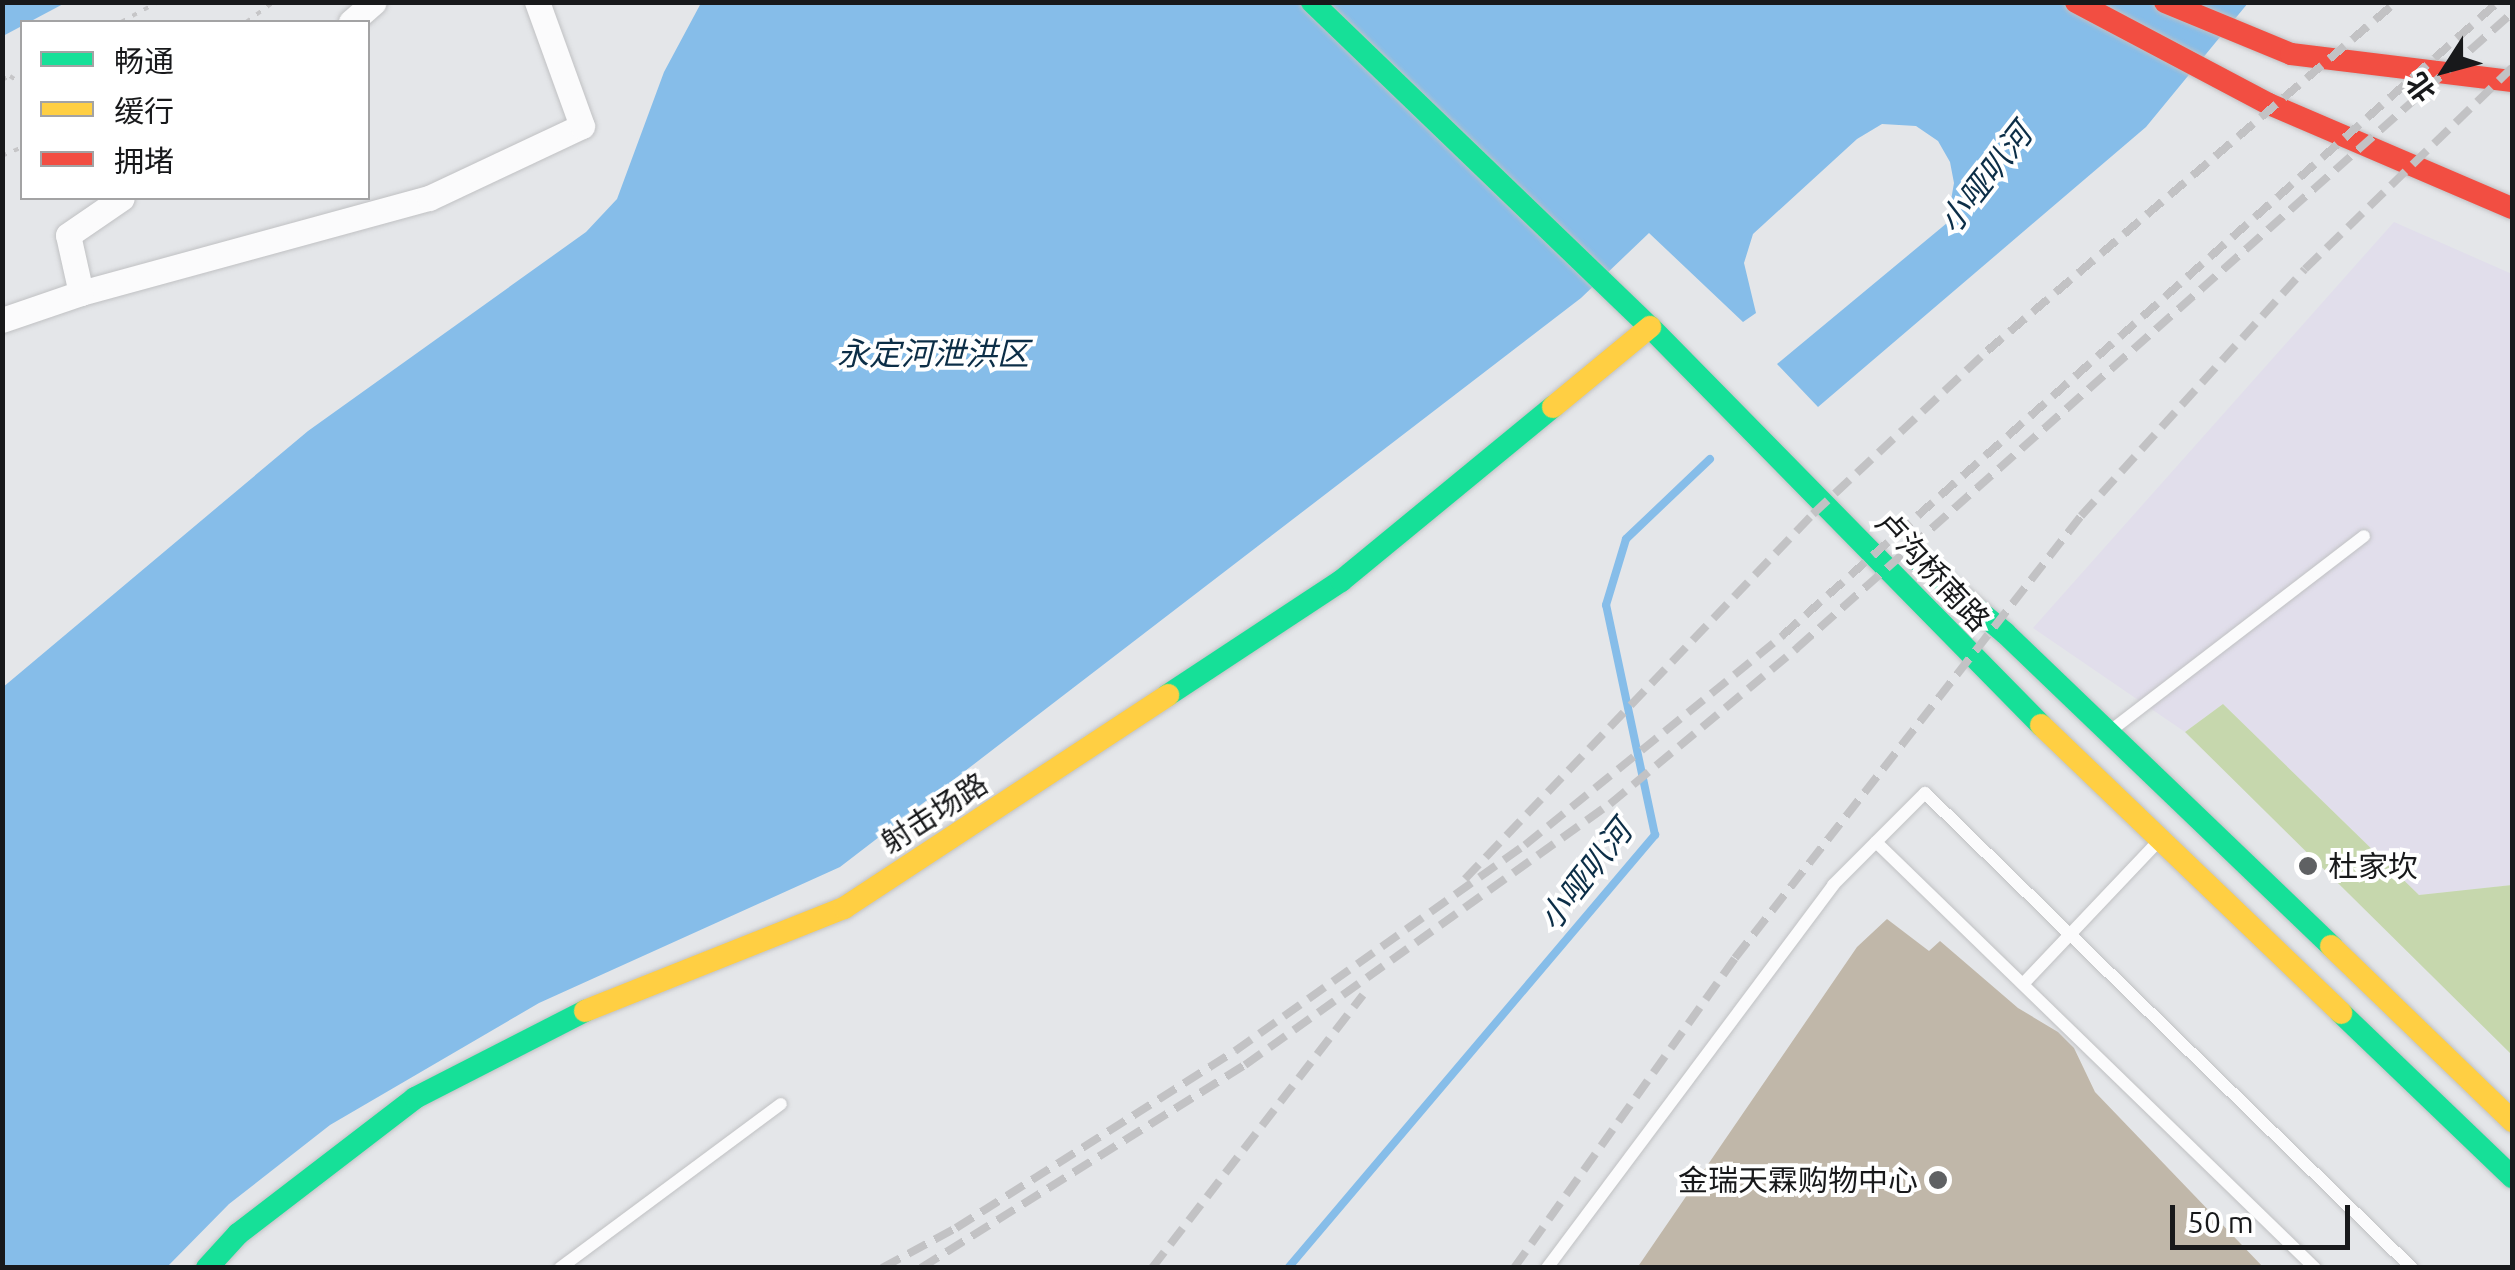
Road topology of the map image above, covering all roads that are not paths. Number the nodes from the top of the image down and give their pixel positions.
1 (374, 2) edge
2 (538, 2) edge
3 (1312, 2) edge
4 (1334, 2) edge
5 (2076, 2) edge
6 (2165, 2) edge
7 (353, 20) edge
8 (2512, 81) edge
9 (2451, 186) junction
10 (119, 200) edge
11 (2512, 208) edge
12 (2512, 232) edge
13 (1623, 292) junction
14 (81, 293) junction
15 (2, 320) edge
16 (1650, 327) junction
17 (2364, 536) dead end
18 (2108, 733) junction
19 (2162, 838) junction
20 (1876, 842) junction
21 (2069, 933) junction
22 (2022, 984) junction
23 (781, 1104) dead end
24 (2512, 1121) edge
25 (2512, 1178) edge
26 (207, 1268) edge
27 (560, 1268) edge
28 (1547, 1268) edge
29 (2315, 1268) edge
30 (2412, 1268) edge

1 - 7 street
2 - 14 street
3 - 13 main road, 卢沟桥南路
4 - 13 main road, 卢沟桥南路
5 - 9 main road
6 - 8 main road
9 - 11 main road
9 - 12 main road
10 - 14 street
13 - 16 main road, 卢沟桥南路
13 - 18 main road, 卢沟桥南路
14 - 15 street
16 - 19 main road, 卢沟桥南路
16 - 26 main road, 射击场路
17 - 18 lane
18 - 24 main road, 卢沟桥南路
19 - 21 lane
19 - 25 main road, 卢沟桥南路
20 - 21 lane
20 - 22 lane
20 - 28 lane
21 - 22 lane
21 - 30 lane
22 - 29 lane
23 - 27 lane

